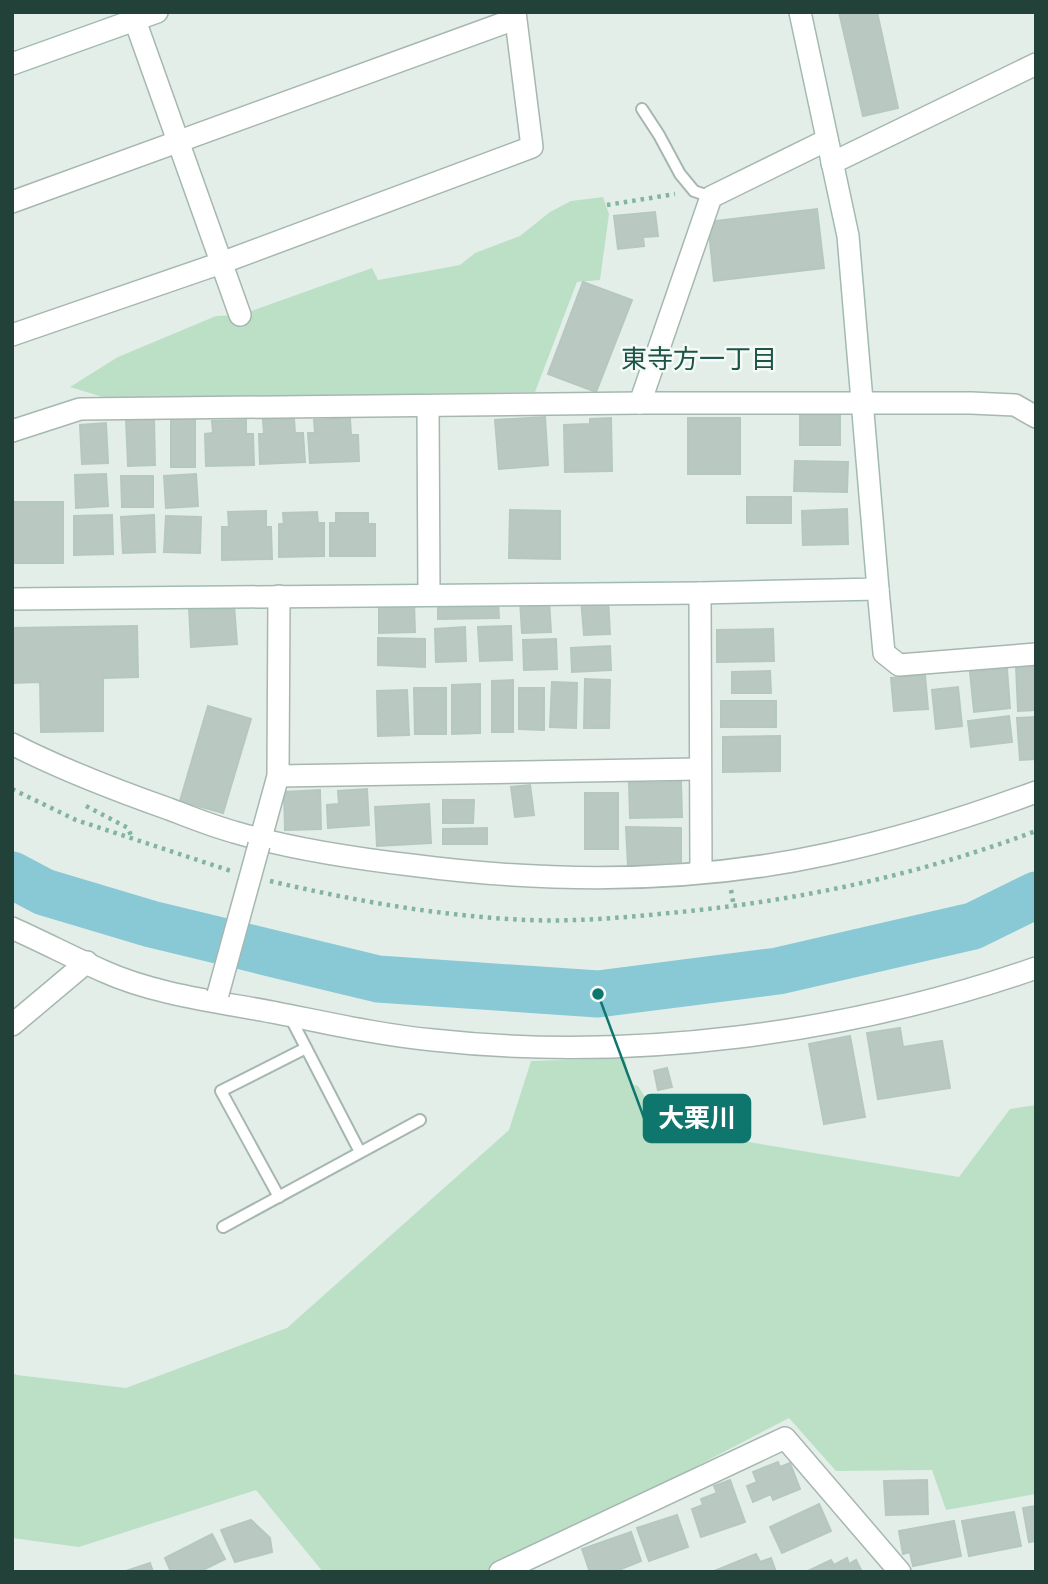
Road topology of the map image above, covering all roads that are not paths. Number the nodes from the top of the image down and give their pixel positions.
1 (157, 12) edge
2 (800, 12) edge
3 (133, 16) edge
4 (515, 16) edge
5 (12, 64) edge
6 (1036, 64) edge
7 (642, 109) dead end
8 (827, 140) junction
9 (178, 143) junction
10 (832, 163) junction
11 (702, 194) junction
12 (12, 202) edge
13 (221, 263) junction
14 (240, 315) dead end
15 (12, 335) edge
16 (640, 403) junction
17 (861, 403) junction
18 (428, 406) junction
19 (1036, 416) edge
20 (12, 431) edge
21 (878, 589) junction
22 (700, 593) junction
23 (429, 595) junction
24 (279, 596) junction
25 (12, 599) edge
26 (1036, 654) edge
27 (12, 744) edge
28 (699, 769) junction
29 (278, 776) junction
30 (1036, 792) edge
31 (260, 842) junction
32 (701, 872) junction
33 (12, 928) edge
34 (87, 962) junction
35 (1036, 968) edge
36 (217, 998) junction
37 (289, 1015) junction
38 (12, 1025) edge
39 (306, 1048) junction
40 (420, 1120) dead end
41 (360, 1152) junction
42 (279, 1197) junction
43 (223, 1227) dead end
44 (500, 1572) edge
45 (900, 1572) edge

1 - 3 street
2 - 8 street
3 - 5 street
3 - 9 street
4 - 9 street
4 - 13 street
6 - 10 street
7 - 11 lane
8 - 10 street
8 - 11 street
9 - 12 street
9 - 13 street
10 - 17 street
11 - 16 street
13 - 14 street
13 - 15 street
16 - 17 street
16 - 18 street
17 - 19 street
17 - 21 street
18 - 20 street
18 - 23 street
21 - 22 street
21 - 26 street
22 - 23 street
22 - 28 street
23 - 24 street
24 - 25 street
24 - 29 street
27 - 31 street
28 - 29 street
28 - 32 street
29 - 31 street
30 - 32 street
31 - 32 street
31 - 36 street, bridge
33 - 34 street
34 - 36 street
34 - 38 street
35 - 37 street
36 - 37 street
37 - 39 lane
39 - 41 lane
39 - 42 lane
40 - 41 lane
41 - 42 lane
42 - 43 lane
44 - 45 street

